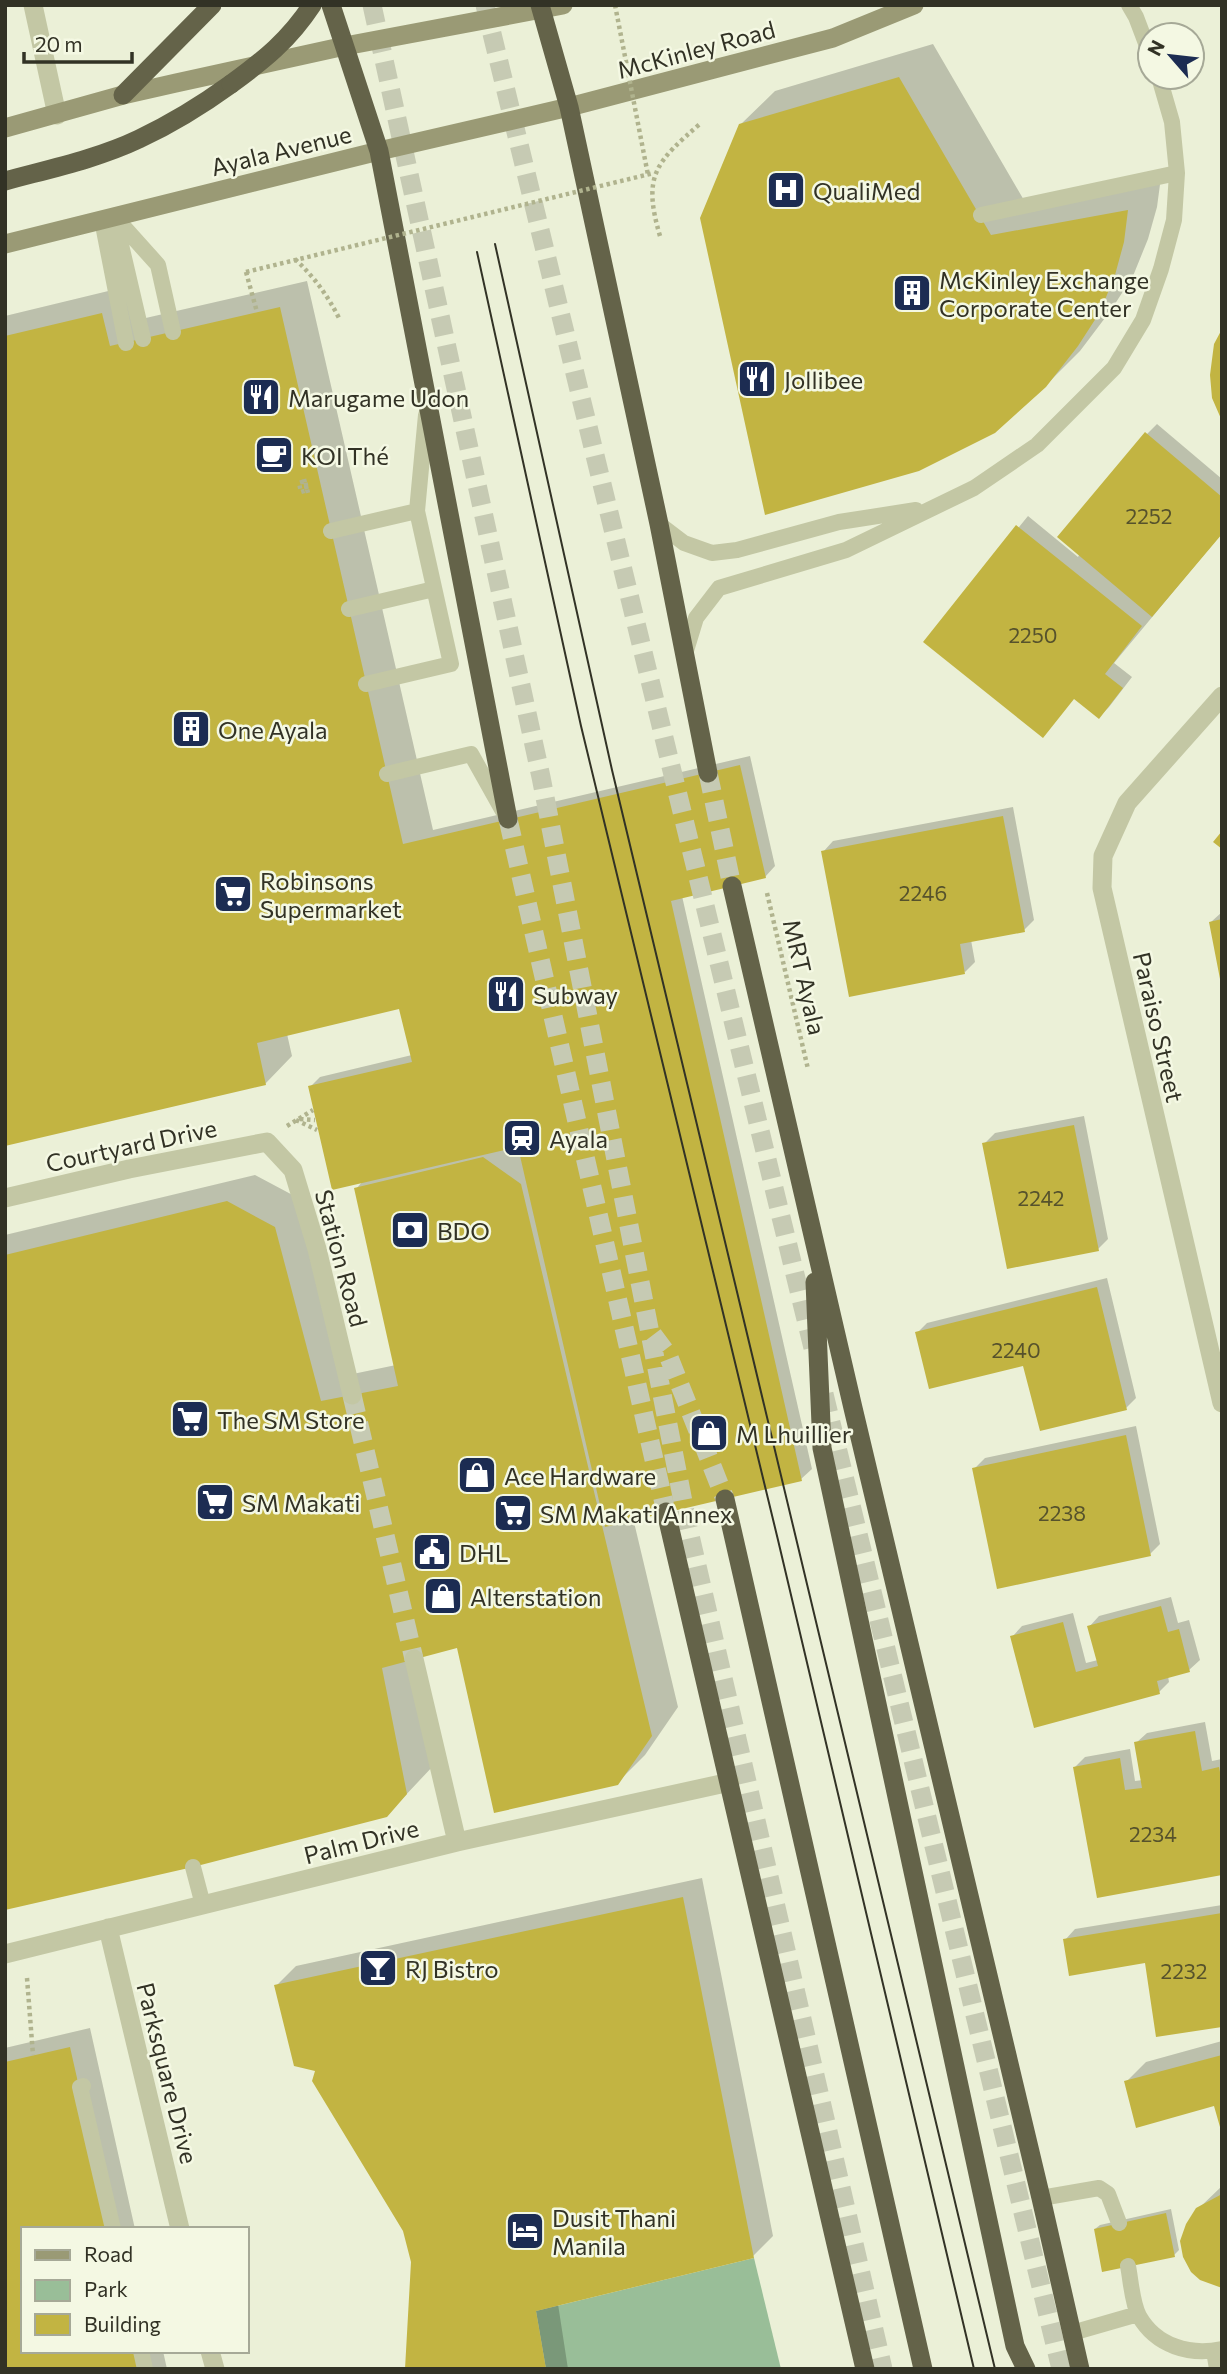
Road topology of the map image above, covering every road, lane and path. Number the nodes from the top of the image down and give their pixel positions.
1 (33, 5) edge
2 (212, 5) edge
3 (312, 5) edge
4 (331, 5) edge
5 (563, 5) edge
6 (615, 5) edge
7 (914, 5) edge
8 (1129, 5) edge
9 (540, 7) edge
10 (1138, 21) edge
11 (345, 47) junction
12 (1163, 91) edge
13 (122, 95) junction
14 (569, 107) junction
15 (57, 115) junction
16 (701, 123) dead end
17 (5, 128) edge
18 (379, 151) junction
19 (1177, 173) junction
20 (651, 174) junction
21 (5, 181) edge
22 (981, 215) dead end
23 (108, 218) junction
24 (660, 236) dead end
25 (5, 244) edge
26 (295, 259) junction
27 (257, 312) dead end
28 (340, 320) dead end
29 (173, 332) dead end
30 (143, 339) dead end
31 (126, 342) dead end
32 (427, 405) junction
33 (304, 479) dead end
34 (308, 493) dead end
35 (932, 507) junction
36 (417, 511) junction
37 (659, 524) junction
38 (331, 531) dead end
39 (434, 589) junction
40 (349, 609) dead end
41 (684, 655) junction
42 (366, 684) dead end
43 (1222, 696) edge
44 (708, 773) tunnel mouth
45 (387, 774) dead end
46 (508, 819) joint
47 (732, 886) tunnel mouth
48 (767, 893) dead end
49 (808, 1069) dead end
50 (313, 1110) dead end
51 (295, 1119) junction
52 (315, 1120) dead end
53 (317, 1130) dead end
54 (268, 1142) joint
55 (5, 1198) edge
56 (813, 1232) junction
57 (352, 1395) tunnel mouth
58 (1222, 1403) edge
59 (725, 1499) tunnel mouth
60 (666, 1512) tunnel mouth
61 (414, 1659) tunnel mouth
62 (730, 1782) junction
63 (457, 1842) junction
64 (193, 1867) dead end
65 (204, 1905) junction
66 (108, 1928) junction
67 (15, 1951) edge
68 (33, 2055) dead end
69 (83, 2086) dead end
70 (1041, 2198) junction
71 (1119, 2223) dead end
72 (113, 2227) edge
73 (180, 2227) edge
74 (1128, 2266) dead end
75 (1138, 2314) junction
76 (1072, 2333) junction
77 (1218, 2350) edge
78 (865, 2369) edge
79 (923, 2369) edge
80 (1026, 2369) edge
81 (1080, 2369) edge
82 (1217, 2369) edge

1 - 15 street
2 - 13 highway
3 - 21 highway, bridge
4 - 11 highway
5 - 9 main road
6 - 20 path, bridge
7 - 14 main road, McKinley Road
8 - 10 lane
9 - 11 main road
9 - 14 highway
11 - 13 main road
11 - 18 highway
12 - 19 lane
13 - 15 main road
14 - 18 main road, Ayala Avenue
14 - 37 highway
15 - 17 main road
16 - 20 path, bridge
18 - 23 main road, Ayala Avenue
18 - 32 highway
19 - 22 lane
19 - 35 lane
20 - 24 path, bridge
20 - 26 path, bridge
23 - 25 main road, Ayala Avenue
23 - 29 lane
23 - 30 lane
23 - 31 lane
26 - 27 path, bridge
26 - 28 path, bridge
32 - 36 lane
32 - 46 highway
33 - 34 path
35 - 37 lane
35 - 41 lane
36 - 38 lane
36 - 39 lane
37 - 41 highway
39 - 40 lane
39 - 42 lane
41 - 44 highway
43 - 58 street, Paraiso Street
45 - 46 lane
47 - 56 highway
48 - 49 path, MRT Ayala
50 - 51 path
51 - 52 path
51 - 53 path
54 - 55 street, Courtyard Drive
54 - 57 street, Station Road
56 - 70 highway
56 - 80 highway
59 - 79 highway
60 - 62 highway
61 - 63 street
62 - 63 street, Palm Drive
62 - 78 highway
63 - 65 street, Palm Drive
64 - 65 lane
65 - 66 street, Palm Drive
66 - 67 street, Palm Drive
66 - 73 street, Parksquare Drive
67 - 68 path
69 - 72 lane
70 - 71 lane
70 - 76 highway
74 - 75 lane
75 - 76 lane
75 - 77 lane
76 - 81 highway
77 - 82 lane

